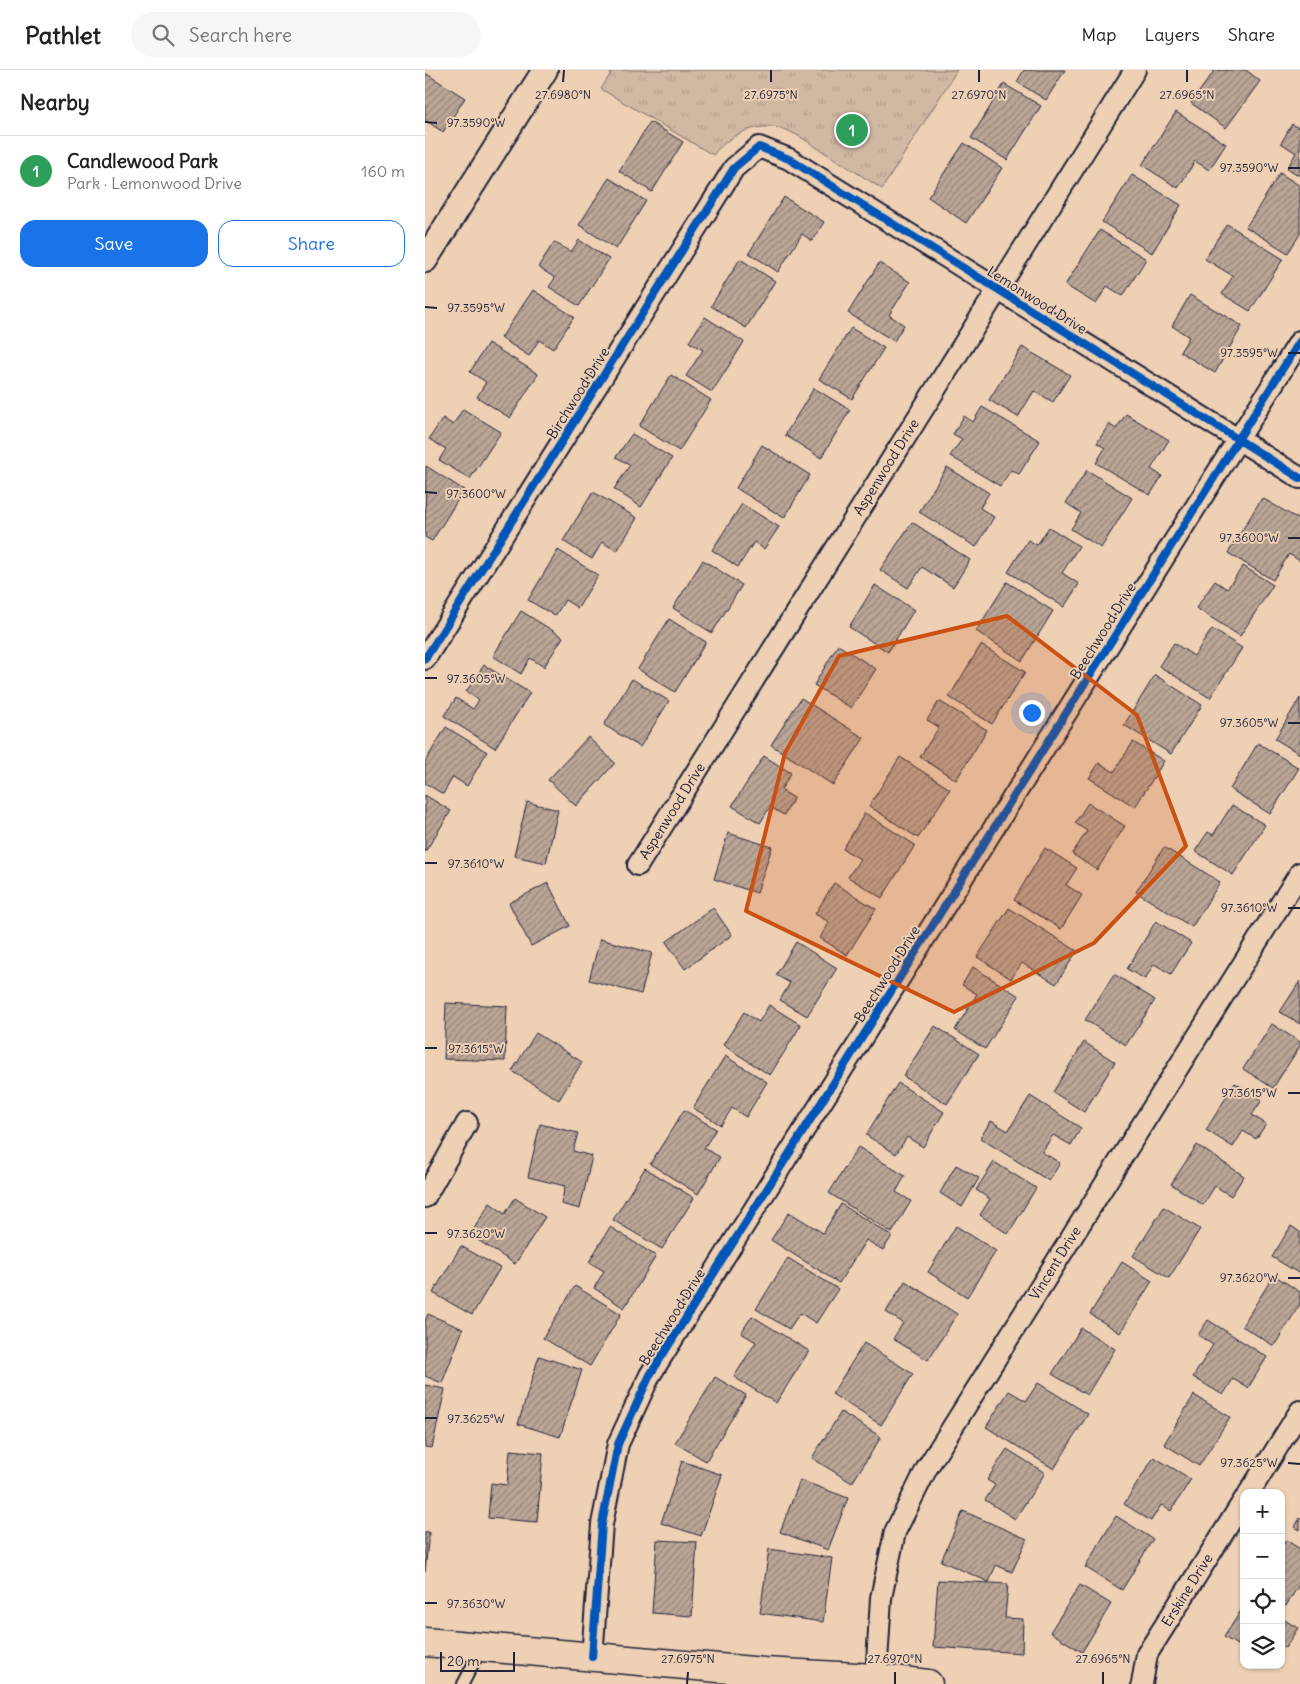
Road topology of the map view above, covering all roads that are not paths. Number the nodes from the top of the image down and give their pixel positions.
1 (1135, 70) edge
2 (539, 72) edge
3 (759, 147) joint
4 (425, 260) edge
5 (997, 290) junction
6 (1300, 341) edge
7 (1238, 439) junction
8 (1300, 478) edge
9 (425, 659) edge
10 (638, 865) dead end
11 (1300, 873) edge
12 (467, 1123) dead end
13 (425, 1197) edge
14 (1300, 1411) edge
15 (1251, 1489) edge
16 (1240, 1506) edge
17 (425, 1642) edge
18 (482, 1647) junction
19 (592, 1657) junction
20 (763, 1678) edge
21 (876, 1678) junction
22 (463, 1684) edge
23 (928, 1684) edge
24 (1142, 1684) edge

1 - 5 street, Aspenwood Drive
2 - 4 street
3 - 5 street, Lemonwood Drive
3 - 9 street, Birchwood Drive
5 - 7 street, Lemonwood Drive
5 - 10 street, Aspenwood Drive
6 - 7 street, Beechwood Drive
7 - 8 street, Lemonwood Drive
7 - 19 street, Beechwood Drive
11 - 21 street, Vincent Drive
12 - 13 street
14 - 15 street
16 - 24 street, Erskine Drive
17 - 18 main road
18 - 19 main road
18 - 22 lane
19 - 20 main road
20 - 21 main road
21 - 23 main road

